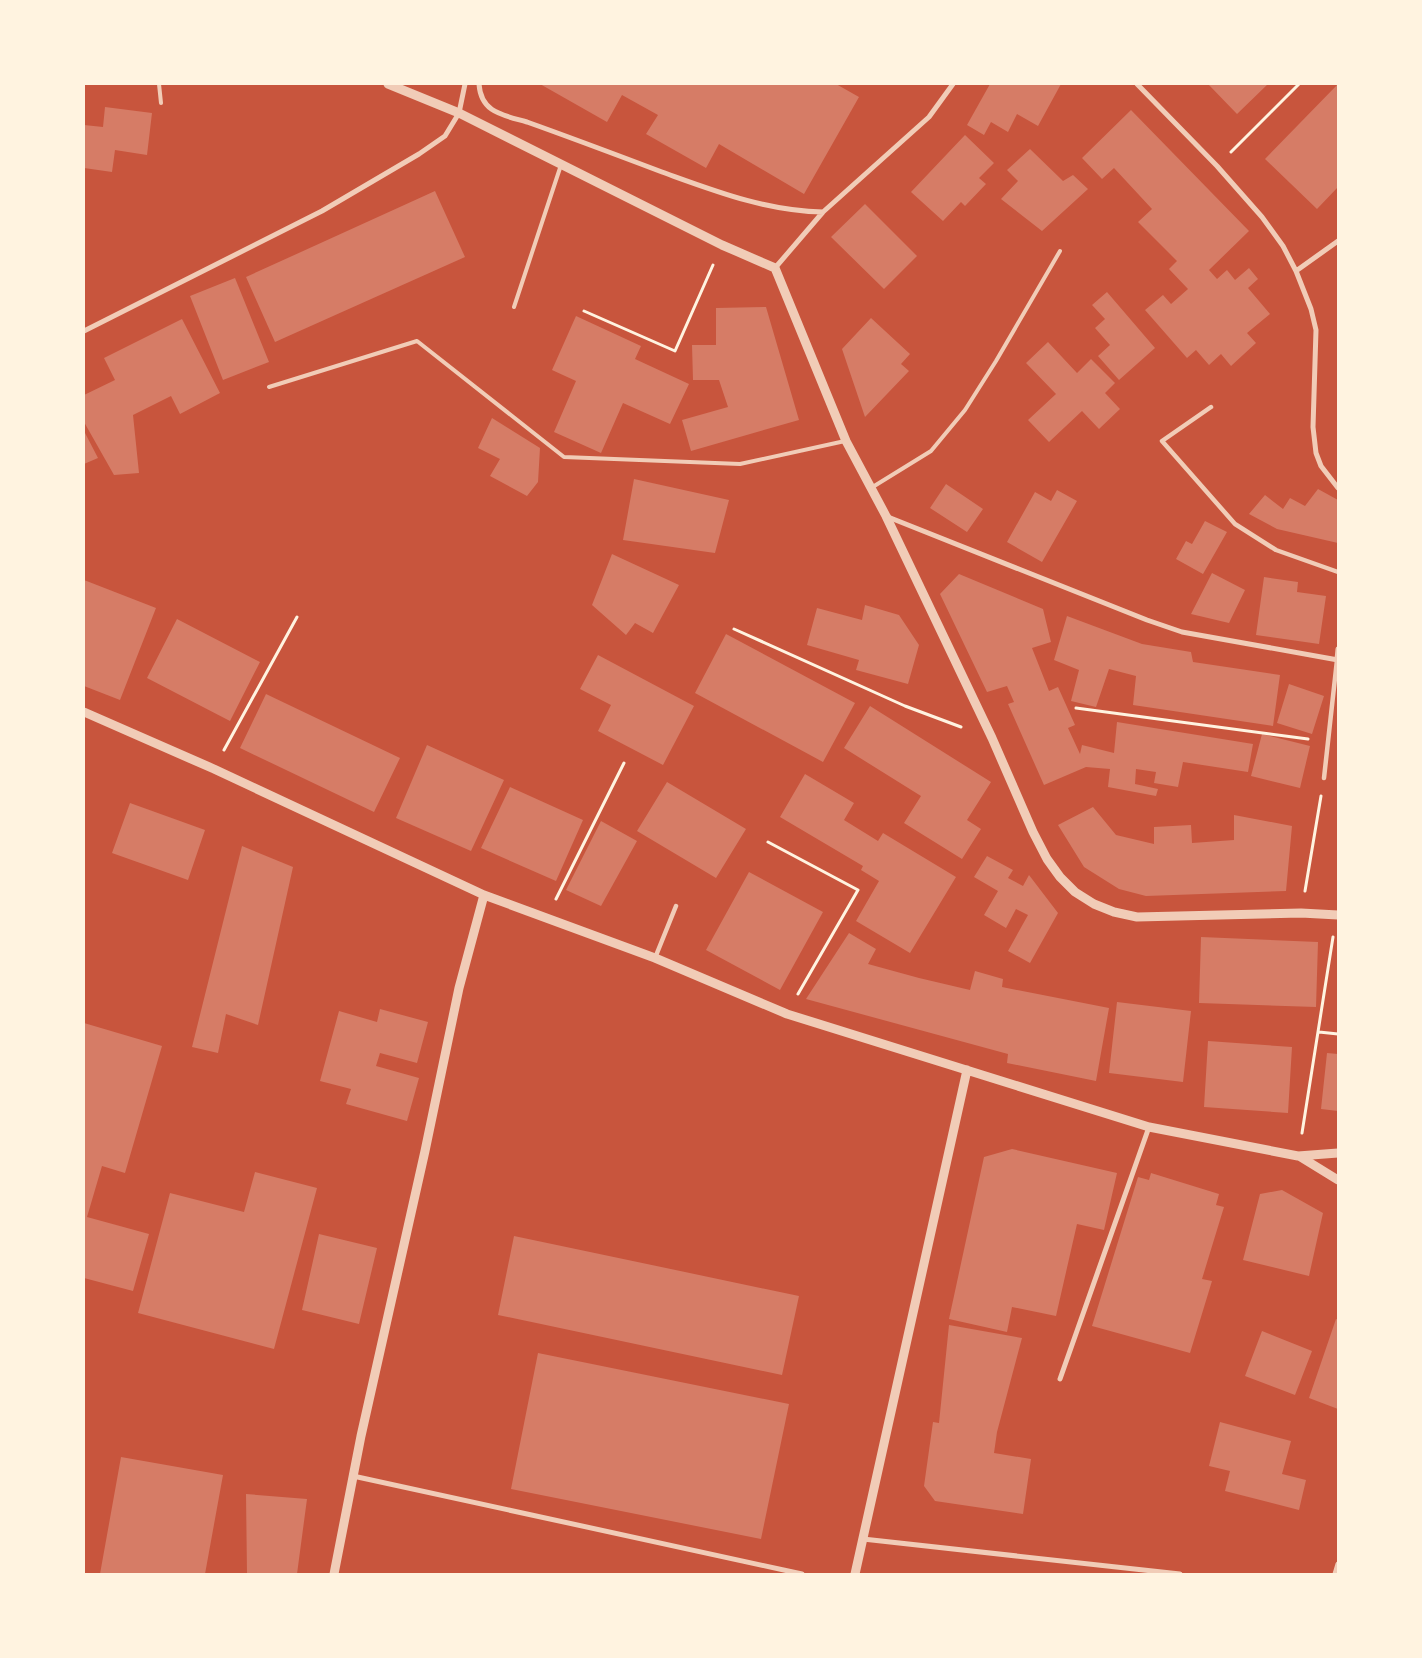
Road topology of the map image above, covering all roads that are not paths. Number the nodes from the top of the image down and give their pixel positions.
1 (159, 84) edge
2 (388, 84) edge
3 (465, 84) edge
4 (479, 84) edge
5 (953, 84) edge
6 (1137, 84) edge
7 (161, 103) dead end
8 (458, 113) junction
9 (561, 165) junction
10 (823, 212) junction
11 (1338, 241) edge
12 (1060, 251) dead end
13 (774, 268) junction
14 (1296, 271) junction
15 (514, 307) dead end
16 (84, 331) edge
17 (269, 387) dead end
18 (1211, 407) dead end
19 (846, 441) junction
20 (871, 488) junction
21 (1338, 488) edge
22 (886, 516) junction
23 (1338, 572) edge
24 (1338, 649) edge
25 (1338, 660) edge
26 (84, 712) edge
27 (1324, 778) road end
28 (484, 895) junction
29 (676, 906) dead end
30 (1337, 915) edge
31 (655, 958) junction
32 (967, 1070) junction
33 (1149, 1126) junction
34 (1338, 1153) edge
35 (1298, 1156) junction
36 (1338, 1180) edge
37 (1060, 1379) dead end
38 (353, 1476) junction
39 (863, 1539) junction
40 (1338, 1564) edge
41 (1163, 1573) edge
42 (334, 1574) edge
43 (802, 1574) edge
44 (855, 1574) edge
45 (1180, 1574) edge
46 (1335, 1574) edge

1 - 7 lane
2 - 8 street
3 - 8 street
4 - 10 street
5 - 10 street
6 - 14 street
8 - 9 street
8 - 16 street
9 - 13 street
9 - 15 lane
10 - 13 street
11 - 14 street
12 - 20 lane
13 - 19 street
14 - 21 street
17 - 19 lane
18 - 23 street
19 - 20 street
20 - 22 street
22 - 25 street
22 - 30 street
24 - 25 street
25 - 27 street
26 - 28 street
28 - 31 street
28 - 38 street
29 - 31 street
31 - 32 street
32 - 33 street
32 - 39 street
33 - 35 street
33 - 37 street
34 - 35 street
35 - 36 street
38 - 42 street
38 - 43 street
39 - 41 street
39 - 44 street
40 - 46 street
41 - 45 street

